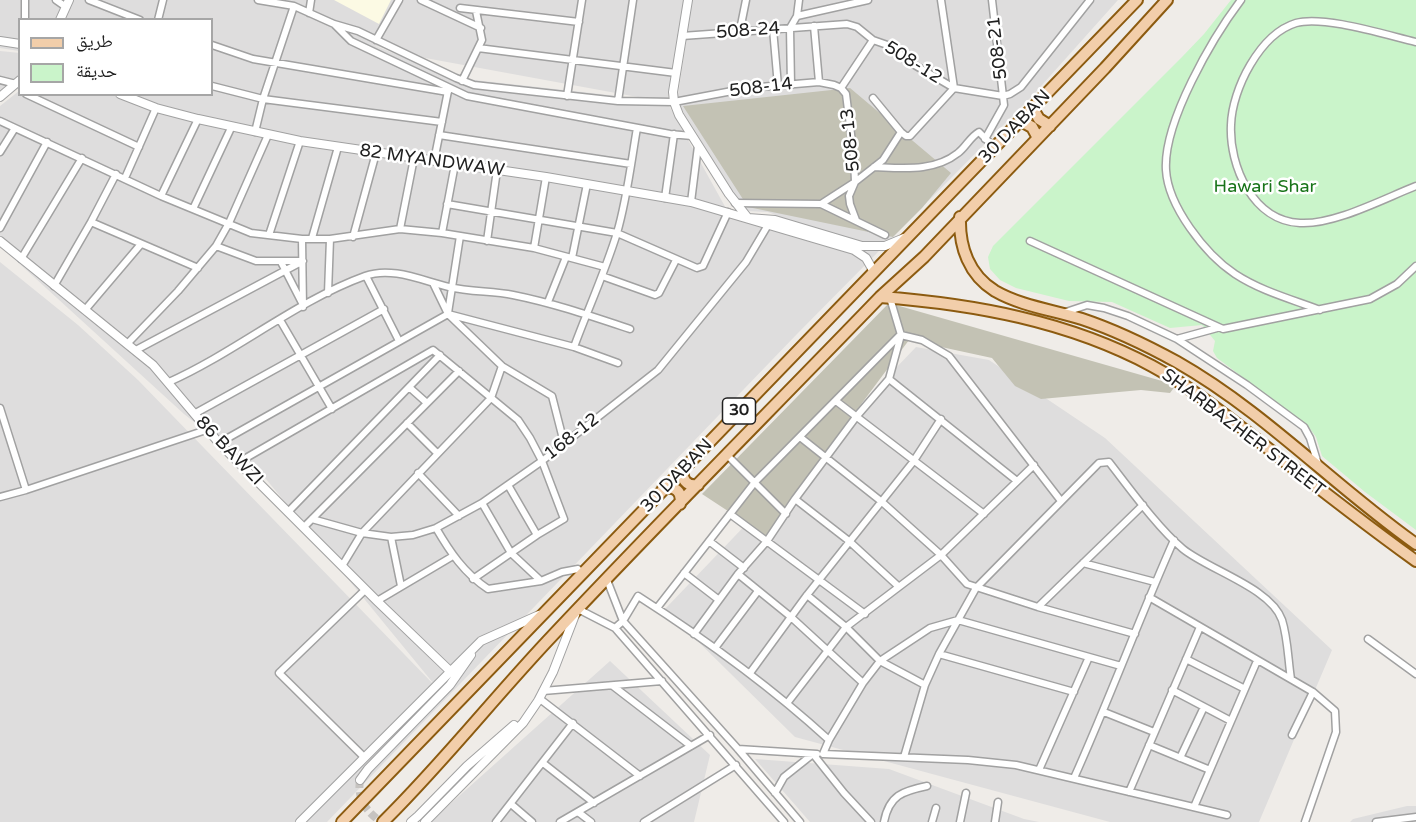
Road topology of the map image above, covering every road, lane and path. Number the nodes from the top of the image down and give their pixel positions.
1 (25, 0) edge
2 (56, 0) edge
3 (89, 0) edge
4 (163, 0) edge
5 (260, 0) edge
6 (311, 0) edge
7 (399, 0) edge
8 (421, 0) edge
9 (461, 0) edge
10 (582, 0) edge
11 (633, 0) edge
12 (688, 0) edge
13 (746, 0) edge
14 (799, 0) edge
15 (868, 0) edge
16 (941, 0) edge
17 (992, 0) edge
18 (1090, 0) edge
19 (1137, 0) edge
20 (1167, 0) edge
21 (1241, 0) edge
22 (68, 3) edge
23 (294, 6) junction
24 (460, 8) junction
25 (476, 10) junction
26 (309, 13) junction
27 (797, 16) junction
28 (25, 18) edge
29 (61, 18) edge
30 (135, 18) edge
31 (158, 18) edge
32 (459, 18) junction
33 (579, 22) junction
34 (334, 24) junction
35 (814, 26) junction
36 (481, 28) junction
37 (790, 28) junction
38 (773, 29) junction
39 (740, 30) junction
40 (682, 36) junction
41 (376, 40) junction
42 (873, 40) junction
43 (0, 41) edge
44 (1416, 42) edge
45 (18, 44) edge
46 (213, 45) edge
47 (478, 48) junction
48 (573, 59) junction
49 (275, 63) junction
50 (623, 67) junction
51 (676, 73) junction
52 (0, 80) edge
53 (462, 81) junction
54 (819, 82) junction
55 (791, 85) junction
56 (17, 86) edge
57 (213, 86) edge
58 (480, 86) junction
59 (778, 86) junction
60 (954, 88) junction
61 (448, 90) junction
62 (844, 91) junction
63 (30, 96) edge
64 (125, 96) edge
65 (567, 96) junction
66 (1003, 96) junction
67 (0, 97) edge
68 (873, 98) dead end
69 (263, 99) junction
70 (477, 99) junction
71 (618, 102) junction
72 (674, 102) junction
73 (156, 108) junction
74 (1033, 109) junction
75 (198, 119) junction
76 (0, 121) edge
77 (1021, 121) junction
78 (442, 122) junction
79 (1050, 126) junction
80 (15, 128) junction
81 (231, 128) junction
82 (637, 128) junction
83 (255, 132) junction
84 (901, 132) junction
85 (674, 134) junction
86 (268, 135) junction
87 (439, 135) junction
88 (692, 136) junction
89 (1038, 138) junction
90 (986, 139) junction
91 (300, 141) junction
92 (47, 142) junction
93 (698, 146) junction
94 (139, 147) junction
95 (339, 147) junction
96 (995, 148) junction
97 (0, 152) edge
98 (376, 153) junction
99 (82, 158) junction
100 (414, 158) junction
101 (434, 161) junction
102 (454, 164) junction
103 (631, 164) junction
104 (874, 167) junction
105 (497, 170) junction
106 (116, 174) junction
107 (546, 177) junction
108 (125, 178) junction
109 (855, 182) junction
110 (587, 184) junction
111 (1416, 186) edge
112 (628, 191) junction
113 (161, 196) junction
114 (665, 198) junction
115 (691, 202) junction
116 (735, 203) junction
117 (447, 204) junction
118 (821, 204) junction
119 (193, 209) junction
120 (491, 212) junction
121 (728, 212) junction
122 (960, 217) junction
123 (748, 218) junction
124 (539, 220) junction
125 (856, 220) junction
126 (91, 222) junction
127 (229, 223) junction
128 (768, 225) junction
129 (579, 226) junction
130 (0, 228) edge
131 (400, 229) junction
132 (442, 233) junction
133 (617, 233) junction
134 (913, 233) junction
135 (269, 235) junction
136 (885, 235) dead end
137 (459, 236) junction
138 (352, 237) junction
139 (302, 238) junction
140 (312, 238) junction
141 (330, 239) junction
142 (0, 241) edge
143 (487, 241) junction
144 (1030, 241) dead end
145 (141, 244) junction
146 (216, 246) junction
147 (534, 248) junction
148 (569, 258) junction
149 (21, 259) junction
150 (676, 260) junction
151 (303, 261) junction
152 (281, 262) junction
153 (1416, 266) edge
154 (605, 267) junction
155 (198, 268) junction
156 (285, 270) junction
157 (874, 272) junction
158 (366, 276) junction
159 (602, 276) junction
160 (433, 283) junction
161 (54, 286) junction
162 (451, 288) junction
163 (328, 293) junction
164 (885, 297) junction
165 (548, 303) junction
166 (303, 307) junction
167 (384, 309) junction
168 (85, 310) junction
169 (1320, 310) junction
170 (448, 314) junction
171 (1062, 314) junction
172 (586, 315) junction
173 (280, 320) junction
174 (1217, 328) junction
175 (630, 329) dead end
176 (901, 335) junction
177 (1177, 339) junction
178 (399, 341) junction
179 (128, 343) junction
180 (574, 347) junction
181 (136, 350) junction
182 (301, 355) junction
183 (440, 355) junction
184 (618, 363) dead end
185 (502, 366) junction
186 (459, 371) junction
187 (889, 379) junction
188 (169, 382) junction
189 (319, 387) junction
190 (409, 387) junction
191 (490, 398) junction
192 (836, 401) junction
193 (426, 403) junction
194 (0, 408) edge
195 (332, 409) junction
196 (194, 414) junction
197 (856, 417) junction
198 (941, 419) junction
199 (406, 423) junction
200 (206, 430) junction
201 (800, 437) junction
202 (219, 443) junction
203 (564, 443) junction
204 (437, 453) junction
205 (727, 455) junction
206 (825, 458) junction
207 (542, 460) junction
208 (239, 462) junction
209 (913, 462) junction
210 (1034, 465) junction
211 (1318, 465) junction
212 (684, 468) junction
213 (418, 474) junction
214 (1017, 481) junction
215 (755, 482) junction
216 (508, 485) junction
217 (698, 485) junction
218 (663, 489) junction
219 (26, 490) junction
220 (0, 496) edge
221 (795, 499) junction
222 (1061, 501) junction
223 (882, 502) junction
224 (482, 503) junction
225 (680, 504) junction
226 (1143, 505) junction
227 (288, 512) junction
228 (730, 514) junction
229 (786, 514) junction
230 (984, 514) junction
231 (459, 516) junction
232 (312, 519) junction
233 (304, 527) junction
234 (436, 528) junction
235 (362, 533) junction
236 (537, 535) junction
237 (391, 537) junction
238 (1174, 540) junction
239 (709, 541) junction
240 (767, 541) junction
241 (849, 541) junction
242 (1416, 544) edge
243 (511, 553) junction
244 (941, 555) junction
245 (453, 556) junction
246 (1416, 561) edge
247 (1083, 563) junction
248 (342, 566) junction
249 (744, 568) junction
250 (581, 573) junction
251 (684, 573) junction
252 (738, 574) junction
253 (473, 579) junction
254 (541, 580) junction
255 (607, 580) junction
256 (818, 581) junction
257 (1155, 582) junction
258 (401, 586) junction
259 (898, 586) junction
260 (976, 588) junction
261 (365, 590) junction
262 (758, 591) junction
263 (807, 595) junction
264 (1149, 597) junction
265 (719, 600) junction
266 (377, 602) junction
267 (1038, 607) junction
268 (657, 608) junction
269 (578, 609) junction
270 (543, 613) junction
271 (865, 614) junction
272 (791, 617) junction
273 (958, 620) junction
274 (623, 621) junction
275 (846, 627) junction
276 (1200, 627) junction
277 (615, 628) junction
278 (694, 634) junction
279 (1135, 634) junction
280 (1368, 639) dead end
281 (481, 641) junction
282 (714, 648) junction
283 (828, 651) junction
284 (939, 654) junction
285 (1089, 657) junction
286 (1186, 659) junction
287 (880, 661) junction
288 (1257, 661) junction
289 (1121, 666) junction
290 (450, 670) junction
291 (750, 673) junction
292 (1416, 674) edge
293 (1291, 679) junction
294 (662, 681) junction
295 (863, 683) junction
296 (925, 684) junction
297 (613, 686) junction
298 (1245, 689) junction
299 (1172, 690) junction
300 (1074, 692) junction
301 (1313, 692) junction
302 (541, 695) junction
303 (788, 702) junction
304 (1204, 707) junction
305 (532, 710) junction
306 (1104, 712) junction
307 (1231, 721) junction
308 (573, 723) junction
309 (1154, 732) junction
310 (710, 735) junction
311 (1292, 735) dead end
312 (829, 740) junction
313 (1149, 745) junction
314 (691, 746) junction
315 (738, 749) junction
316 (813, 754) junction
317 (823, 754) junction
318 (364, 757) junction
319 (904, 757) junction
320 (1180, 758) junction
321 (543, 763) junction
322 (736, 765) junction
323 (1039, 770) junction
324 (1210, 770) junction
325 (640, 776) junction
326 (1074, 778) junction
327 (360, 780) dead end
328 (927, 786) dead end
329 (1129, 792) junction
330 (775, 793) junction
331 (966, 793) dead end
332 (998, 802) dead end
333 (594, 803) junction
334 (511, 804) junction
335 (1194, 807) junction
336 (936, 808) dead end
337 (578, 812) junction
338 (1227, 815) dead end
339 (1416, 817) edge
340 (300, 822) edge
341 (342, 822) edge
342 (383, 822) edge
343 (411, 822) edge
344 (425, 822) edge
345 (496, 822) edge
346 (532, 822) edge
347 (560, 822) edge
348 (591, 822) edge
349 (644, 822) edge
350 (784, 822) edge
351 (800, 822) edge
352 (871, 822) edge
353 (884, 822) edge
354 (932, 822) edge
355 (960, 822) edge
356 (995, 822) edge
357 (1305, 822) edge
358 (1376, 822) edge

1 - 28 street
2 - 22 street
3 - 30 street
4 - 31 street
5 - 23 street
6 - 26 street
7 - 41 street
8 - 32 street
9 - 24 street
10 - 33 street
11 - 50 street
12 - 40 street
13 - 39 street
14 - 27 street
15 - 27 street
16 - 60 street
17 - 66 street, 508-21
18 - 66 street
19 - 74 main road, 30 DABAN / 30
20 - 79 main road, 30 DABAN / 30
21 - 169 street
22 - 29 street
23 - 26 street
23 - 49 street
24 - 25 street
24 - 32 street
25 - 33 street
25 - 36 street
26 - 34 street
27 - 37 street
32 - 36 street
33 - 48 street
34 - 41 street, 508-14
34 - 61 street
35 - 37 street, 508-24
35 - 42 street, 508-24
35 - 54 street
36 - 47 street
37 - 38 street, 508-24
37 - 55 street
38 - 39 street, 508-24
38 - 59 street
39 - 40 street, 508-24
40 - 51 street
41 - 53 street, 508-14
42 - 60 street, 508-12
42 - 62 street
43 - 45 street
44 - 111 street
46 - 49 street
47 - 48 street
47 - 53 street
48 - 50 street
48 - 65 street
49 - 61 street
49 - 69 street
50 - 51 street
50 - 71 street
51 - 72 street
52 - 56 street
53 - 58 street, 508-14
54 - 55 street, 508-14
54 - 62 street, 508-14
55 - 59 street, 508-14
56 - 67 street
57 - 69 street
58 - 65 street, 508-14
58 - 70 street
59 - 72 street, 508-14
60 - 66 street, 508-12
60 - 84 street
61 - 70 street
61 - 78 street
62 - 109 street, 508-13
63 - 94 street
64 - 73 street, 82 MYANDWAW
65 - 71 street, 508-14
66 - 90 street
68 - 84 street
69 - 78 street
69 - 83 street
70 - 82 street
71 - 72 street, 508-14
72 - 88 street
73 - 75 street, 82 MYANDWAW
73 - 94 street
74 - 77 main road, 30 DABAN / 30
74 - 79 main road
75 - 81 street, 82 MYANDWAW
75 - 113 street
76 - 80 street
77 - 89 main road
77 - 96 main road, 30 DABAN / 30
78 - 87 street
79 - 89 main road, 30 DABAN / 30
80 - 92 street
80 - 97 street
81 - 83 street, 82 MYANDWAW
81 - 119 street
82 - 85 street
82 - 103 street
83 - 86 street, 82 MYANDWAW
84 - 104 street
85 - 88 street
85 - 114 street
86 - 91 street, 82 MYANDWAW
86 - 127 street
87 - 101 street
87 - 103 street
88 - 93 street
89 - 122 main road, 30 DABAN / 30
90 - 96 street
90 - 104 street
91 - 95 street, 82 MYANDWAW
91 - 135 street
92 - 99 street
92 - 130 street
93 - 115 street
93 - 116 street
94 - 108 street
95 - 98 street, 82 MYANDWAW
95 - 140 street
96 - 134 main road, 30 DABAN / 30
98 - 100 street, 82 MYANDWAW
98 - 138 street
99 - 106 street
99 - 149 street
100 - 101 street, 82 MYANDWAW
100 - 131 street
101 - 102 street, 82 MYANDWAW
102 - 105 street, 82 MYANDWAW
102 - 117 street
103 - 112 street
104 - 109 street
105 - 107 street, 82 MYANDWAW
105 - 120 street
106 - 108 street
106 - 126 street
107 - 110 street, 82 MYANDWAW
107 - 124 street
108 - 113 street
109 - 118 street
109 - 125 street, 508-13
110 - 112 street, 82 MYANDWAW
110 - 129 street
112 - 114 street, 82 MYANDWAW
112 - 133 street
113 - 119 street
114 - 115 street, 82 MYANDWAW
115 - 121 street, 82 MYANDWAW
116 - 118 street
116 - 123 street
117 - 120 street
117 - 132 street
118 - 125 street
119 - 127 street
120 - 124 street
120 - 143 street
121 - 123 street, 82 MYANDWAW
121 - 150 street
122 - 164 main road, 30 DABAN / 30
122 - 171 main road, SHARBAZHER STREET
123 - 128 street
123 - 134 street
124 - 129 street
124 - 147 street
125 - 136 street
126 - 145 street
126 - 161 street
127 - 135 street
127 - 146 street
128 - 157 street
128 - 203 street, 168-12
129 - 133 street
129 - 148 street
131 - 132 street
131 - 138 street
132 - 137 street
133 - 150 street
133 - 154 street
134 - 157 main road, 30 DABAN / 30
135 - 139 street
137 - 143 street
137 - 162 street
138 - 141 street
139 - 140 street
139 - 151 street
140 - 141 street
141 - 163 street
142 - 149 street, 86 BAWZI
143 - 147 street
144 - 174 street
145 - 155 street
145 - 168 street
146 - 152 street
146 - 155 street
147 - 148 street
148 - 154 street
148 - 165 street
149 - 161 street, 86 BAWZI
150 - 159 street
151 - 152 street
151 - 156 street
151 - 166 street
152 - 156 street
153 - 169 street
154 - 159 street
155 - 179 street
156 - 166 street
156 - 181 street
157 - 212 main road, 30 DABAN / 30
158 - 160 street
158 - 163 street
158 - 167 street
159 - 172 street
160 - 162 street
160 - 170 street
161 - 168 street, 86 BAWZI
162 - 165 street
162 - 170 street
163 - 166 street
164 - 176 street
164 - 205 main road, 30 DABAN / 30
164 - 246 main road, SHARBAZHER STREET
165 - 172 street
166 - 173 street
167 - 178 street
167 - 182 street
168 - 179 street, 86 BAWZI
169 - 174 street
170 - 178 street
170 - 180 street
170 - 185 street
171 - 177 street
171 - 211 main road, SHARBAZHER STREET
172 - 175 street
172 - 180 street
173 - 182 street
173 - 188 street
174 - 177 street
176 - 187 street
176 - 192 street
176 - 210 street
177 - 211 street
178 - 189 street
179 - 181 street, 86 BAWZI
180 - 184 street
181 - 188 street, 86 BAWZI
182 - 189 street
182 - 196 street
183 - 186 street
183 - 190 street
183 - 195 street
185 - 191 street
185 - 203 street
186 - 191 street
186 - 193 street
187 - 197 street
187 - 198 street
188 - 196 street, 86 BAWZI
189 - 195 street
189 - 202 street
190 - 193 street
190 - 227 street
191 - 204 street
191 - 207 street
192 - 197 street
192 - 201 street
193 - 199 street
194 - 219 street
195 - 208 street
196 - 200 street, 86 BAWZI
197 - 206 street
197 - 209 street
198 - 209 street
198 - 214 street
199 - 204 street
199 - 232 street
200 - 202 street, 86 BAWZI
200 - 219 street
201 - 206 street
201 - 215 street
202 - 208 street, 86 BAWZI
203 - 207 street, 168-12
204 - 213 street
205 - 215 street
205 - 217 main road, 30 DABAN / 30
206 - 221 street
206 - 223 street
207 - 216 street, 168-12
207 - 236 street
208 - 227 street, 86 BAWZI
209 - 223 street
209 - 230 street
210 - 214 street
210 - 222 street
211 - 242 main road, SHARBAZHER STREET
212 - 217 main road
212 - 218 main road, 30 DABAN / 30
213 - 231 street
213 - 235 street
214 - 230 street
215 - 228 street
215 - 229 street
216 - 224 street, 168-12
216 - 236 street
217 - 225 main road, 30 DABAN / 30
218 - 225 main road
218 - 250 main road, 30 DABAN / 30
219 - 220 street
221 - 229 street
221 - 241 street
222 - 226 street
222 - 260 street
223 - 241 street
223 - 244 street
224 - 231 street, 168-12
224 - 243 street
225 - 255 main road, 30 DABAN / 30
226 - 238 street
226 - 247 street
227 - 233 street, 86 BAWZI
228 - 239 street
228 - 240 street
229 - 240 street
230 - 244 street
231 - 234 street, 168-12
232 - 233 street
232 - 235 street, 168-12
233 - 248 street, 86 BAWZI
234 - 237 street, 168-12
234 - 245 street
235 - 237 street, 168-12
235 - 248 street
236 - 243 street
237 - 258 street
238 - 257 street
238 - 293 street
239 - 249 street
239 - 251 street
240 - 249 street
240 - 256 street
241 - 256 street
241 - 259 street
243 - 253 street
243 - 254 street
244 - 259 street
244 - 260 street
245 - 253 street
245 - 258 street
247 - 257 street
247 - 267 street
248 - 261 street, 86 BAWZI
249 - 252 street
250 - 254 street
250 - 270 main road, 30 DABAN / 30
251 - 265 street
251 - 268 street
252 - 262 street
252 - 265 street
253 - 254 street
255 - 269 main road, 30 DABAN / 30
255 - 274 street
256 - 263 street
256 - 271 street
257 - 264 street
258 - 266 street
259 - 271 street
260 - 267 street
260 - 273 street
261 - 266 street, 86 BAWZI
261 - 318 street
262 - 272 street
262 - 282 street
263 - 272 street
263 - 275 street
264 - 276 street
264 - 279 street
265 - 278 street
266 - 290 street, 86 BAWZI
267 - 279 street
268 - 274 street
268 - 278 street
269 - 277 street
269 - 302 street
269 - 342 main road, 30 DABAN / 30
270 - 281 street
270 - 341 main road, 30 DABAN / 30
271 - 275 street
272 - 283 street
272 - 291 street
273 - 284 street
273 - 285 street
273 - 287 street
274 - 277 street
274 - 315 street
275 - 283 street
275 - 287 street
276 - 286 street
276 - 288 street
277 - 294 street
278 - 282 street
279 - 289 street
280 - 292 street
281 - 290 street
281 - 327 street
282 - 291 street
283 - 295 street
283 - 303 street
284 - 296 street
284 - 300 street
285 - 289 street
285 - 300 street
286 - 298 street
286 - 299 street
287 - 295 street
287 - 296 street
288 - 293 street
288 - 298 street
289 - 306 street
290 - 318 street
291 - 303 street
293 - 301 street
294 - 297 street
294 - 310 street
295 - 312 street
296 - 319 street
297 - 302 street
297 - 314 street
298 - 307 street
299 - 304 street
299 - 309 street
300 - 323 street
301 - 311 street
301 - 357 street
302 - 305 street
302 - 308 street
303 - 312 street
304 - 307 street
304 - 320 street
305 - 343 street
305 - 344 street
306 - 309 street
306 - 326 street
307 - 324 street
308 - 321 street
308 - 325 street
309 - 313 street
310 - 314 street
310 - 322 street
312 - 317 street
313 - 320 street
313 - 329 street
314 - 325 street
315 - 316 street
315 - 330 street
316 - 317 street
316 - 330 street
316 - 352 street
317 - 319 street
318 - 340 street
319 - 323 street
320 - 324 street
321 - 333 street
321 - 334 street
322 - 349 street
322 - 350 street
323 - 326 street
324 - 335 street
325 - 333 street
326 - 329 street
328 - 353 street
329 - 335 street
330 - 351 street
331 - 355 street
332 - 356 street
333 - 337 street
334 - 345 street
334 - 346 street
335 - 338 street
336 - 354 street
337 - 347 street
337 - 348 street
339 - 358 street

